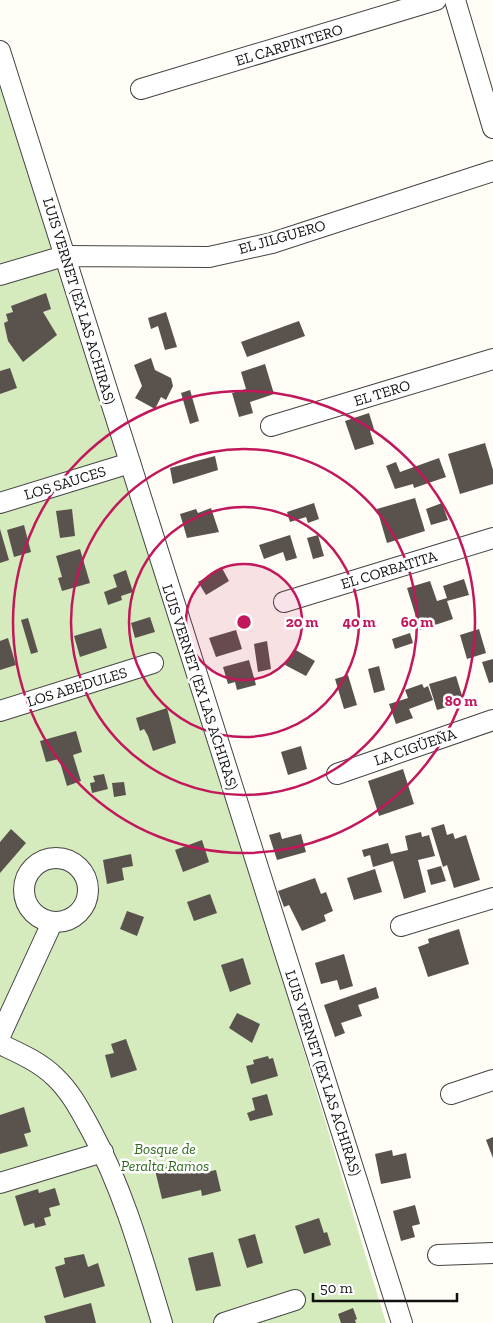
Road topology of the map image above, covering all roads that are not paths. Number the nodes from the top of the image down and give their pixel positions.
1 (436, 0) edge
2 (456, 0) edge
3 (0, 51) edge
4 (141, 90) dead end
5 (493, 128) edge
6 (493, 171) edge
7 (64, 256) junction
8 (0, 275) edge
9 (493, 359) edge
10 (271, 426) dead end
11 (130, 463) junction
12 (0, 503) edge
13 (493, 538) edge
14 (284, 602) dead end
15 (153, 663) dead end
16 (0, 711) edge
17 (493, 720) edge
18 (337, 774) dead end
19 (493, 898) edge
20 (52, 922) dead end
21 (401, 926) dead end
22 (0, 1036) edge
23 (0, 1044) edge
24 (493, 1080) edge
25 (450, 1094) dead end
26 (103, 1152) junction
27 (0, 1183) edge
28 (493, 1253) edge
29 (438, 1256) dead end
30 (295, 1300) dead end
31 (162, 1323) edge
32 (224, 1323) edge
33 (402, 1323) edge

1 - 4 street, EL CARPINTERO
2 - 5 street
3 - 7 street, LUIS VERNET (EX LAS ACHIRAS)
6 - 7 street, EL JILGUERO
7 - 8 street, EL JILGUERO
7 - 11 street, LUIS VERNET (EX LAS ACHIRAS)
9 - 10 street, EL TERO
11 - 12 street, LOS SAUCES
11 - 33 street, LUIS VERNET (EX LAS ACHIRAS)
13 - 14 street, EL CORBATITA
15 - 16 street, LOS ABEDULES
17 - 18 street, LA CIGÜEÑA
19 - 21 street
20 - 22 street
23 - 26 street
24 - 25 street
26 - 27 street
26 - 31 street
28 - 29 street
30 - 32 street

